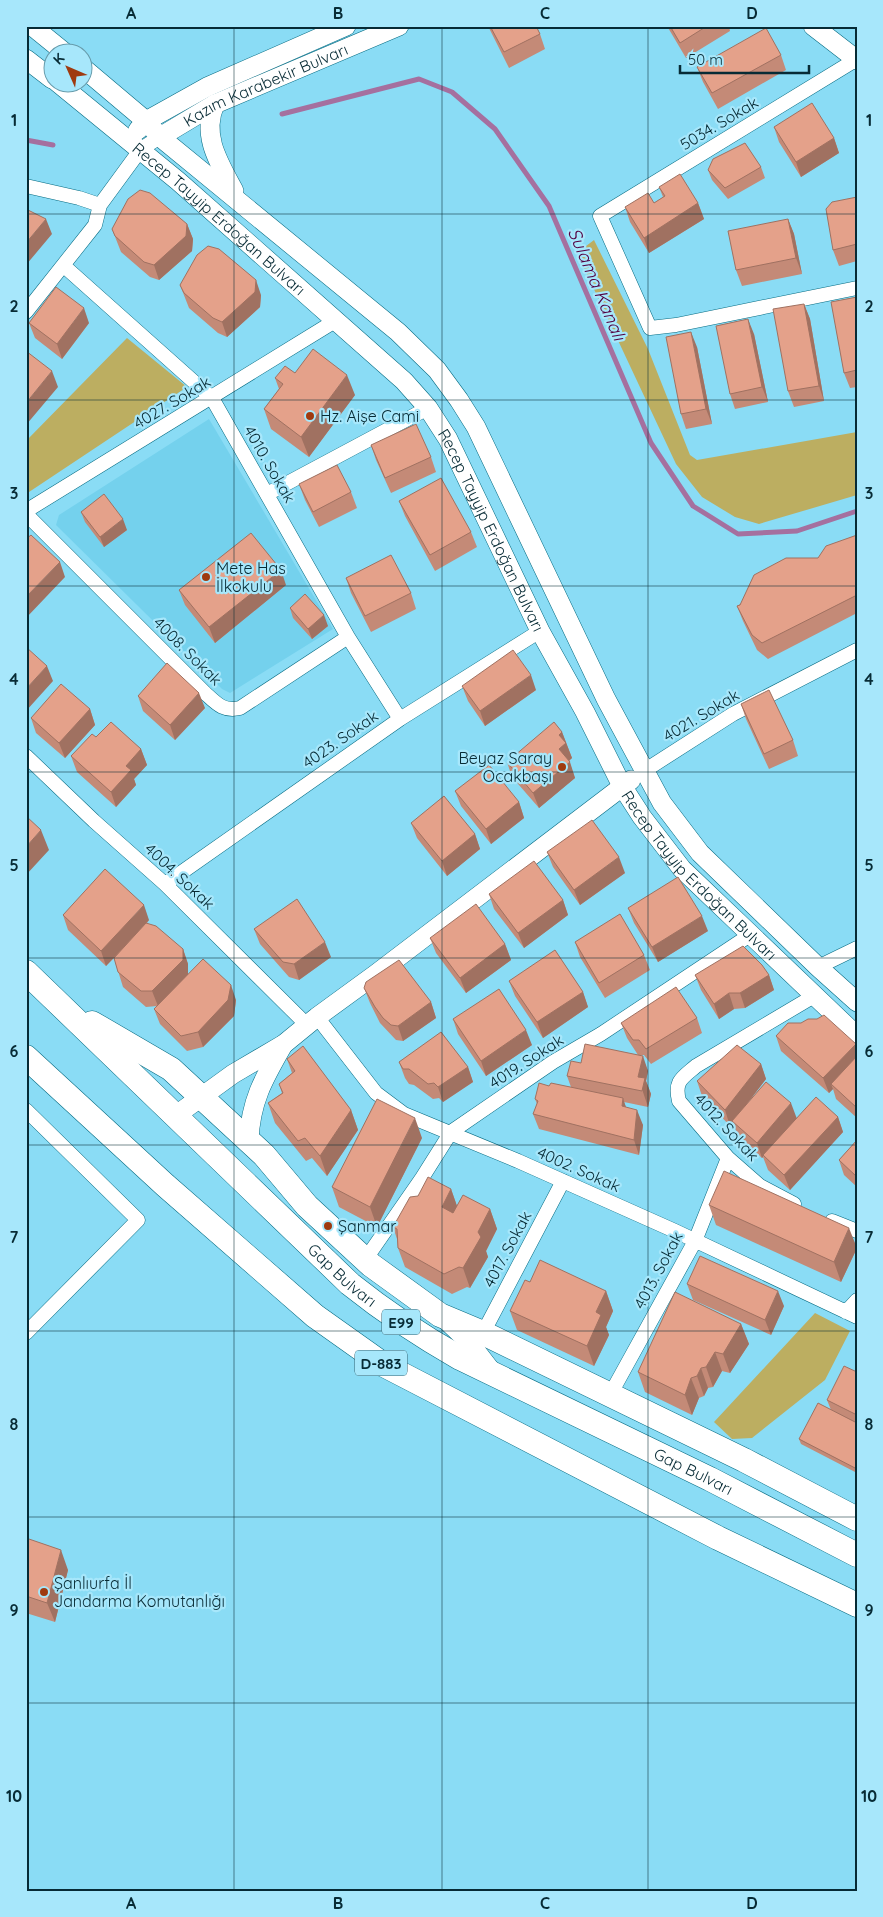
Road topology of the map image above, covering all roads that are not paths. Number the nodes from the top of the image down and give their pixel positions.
1 (32, 26) edge
2 (399, 26) edge
3 (812, 26) edge
4 (342, 27) edge
5 (52, 42) edge
6 (857, 60) edge
7 (29, 62) edge
8 (42, 72) edge
9 (92, 75) edge
10 (70, 92) edge
11 (215, 104) junction
12 (146, 121) junction
13 (160, 136) junction
14 (135, 144) junction
15 (26, 186) edge
16 (239, 200) junction
17 (100, 204) junction
18 (64, 266) junction
19 (857, 288) edge
20 (26, 312) edge
21 (335, 321) junction
22 (212, 398) junction
23 (428, 408) junction
24 (267, 494) junction
25 (26, 513) edge
26 (540, 631) junction
27 (348, 637) junction
28 (857, 650) edge
29 (400, 719) junction
30 (26, 756) edge
31 (644, 771) junction
32 (622, 786) junction
33 (164, 884) junction
34 (750, 935) junction
35 (857, 948) edge
36 (818, 967) junction
37 (26, 972) edge
38 (814, 996) junction
39 (857, 1002) edge
40 (60, 1005) junction
41 (312, 1021) junction
42 (857, 1036) edge
43 (284, 1044) junction
44 (26, 1057) edge
45 (201, 1097) junction
46 (26, 1110) edge
47 (175, 1116) junction
48 (451, 1132) junction
49 (249, 1141) junction
50 (728, 1158) junction
51 (563, 1181) junction
52 (803, 1209) edge
53 (821, 1217) edge
54 (857, 1231) edge
55 (695, 1240) junction
56 (365, 1260) junction
57 (857, 1300) edge
58 (851, 1314) edge
59 (440, 1315) junction
60 (26, 1333) edge
61 (483, 1333) junction
62 (495, 1376) junction
63 (610, 1395) junction
64 (857, 1519) edge
65 (857, 1556) edge
66 (798, 1576) junction
67 (857, 1605) edge
68 (857, 1622) edge

1 - 5 main road
2 - 11 main road, Kazım Karabekir Bulvarı
3 - 6 main road
4 - 12 main road, Kazım Karabekir Bulvarı
6 - 19 street, 5034. Sokak
7 - 8 main road
9 - 12 main road, Recep Tayyip Erdoğan Bulvarı
10 - 14 main road, Recep Tayyip Erdoğan Bulvarı
11 - 13 main road, Kazım Karabekir Bulvarı
11 - 16 main road
12 - 13 main road, Recep Tayyip Erdoğan Bulvarı
12 - 14 main road, Kazım Karabekir Bulvarı
13 - 14 street
13 - 16 main road, Recep Tayyip Erdoğan Bulvarı
14 - 17 street
14 - 21 main road, Recep Tayyip Erdoğan Bulvarı
15 - 17 street
16 - 31 main road, Recep Tayyip Erdoğan Bulvarı
17 - 18 street
18 - 20 street
18 - 22 street, 4010. Sokak
21 - 22 street, 4027. Sokak
21 - 23 main road, Recep Tayyip Erdoğan Bulvarı
22 - 24 street, 4010. Sokak
22 - 25 street, 4027. Sokak
23 - 24 street
23 - 26 main road, Recep Tayyip Erdoğan Bulvarı
24 - 27 street, 4010. Sokak
25 - 27 street, 4008. Sokak
26 - 29 street, 4023. Sokak
26 - 32 main road, Recep Tayyip Erdoğan Bulvarı
27 - 29 street, 4010. Sokak
28 - 31 street, 4021. Sokak
29 - 33 street, 4023. Sokak
30 - 33 street, 4004. Sokak
31 - 32 main road
31 - 36 main road, Recep Tayyip Erdoğan Bulvarı
32 - 34 main road, Recep Tayyip Erdoğan Bulvarı
32 - 41 main road
33 - 41 street, 4004. Sokak
34 - 38 main road, Recep Tayyip Erdoğan Bulvarı
34 - 48 street, 4019. Sokak
35 - 36 street
36 - 39 main road, Recep Tayyip Erdoğan Bulvarı
37 - 40 highway, Gap Bulvarı / E99
38 - 42 main road, Recep Tayyip Erdoğan Bulvarı
38 - 50 street, 4012. Sokak
40 - 45 highway
40 - 47 highway, Gap Bulvarı / E99
41 - 43 main road
41 - 48 street, 4002. Sokak
43 - 45 main road
43 - 49 main road
44 - 66 highway, D-883
45 - 47 main road
45 - 49 highway
46 - 60 street
47 - 62 highway, Gap Bulvarı / E99
48 - 51 street, 4002. Sokak
48 - 56 street, 4019. Sokak
49 - 56 highway
50 - 52 street, 4012. Sokak
50 - 55 street, 4013. Sokak
51 - 55 street, 4002. Sokak
51 - 61 street, 4017. Sokak
53 - 54 street
55 - 58 street, 4002. Sokak
55 - 63 street, 4013. Sokak
56 - 59 highway
57 - 58 street
59 - 61 highway
59 - 62 main road
61 - 63 highway
62 - 65 highway, Gap Bulvarı / E99
63 - 64 highway
66 - 67 highway
66 - 68 highway, D-883

